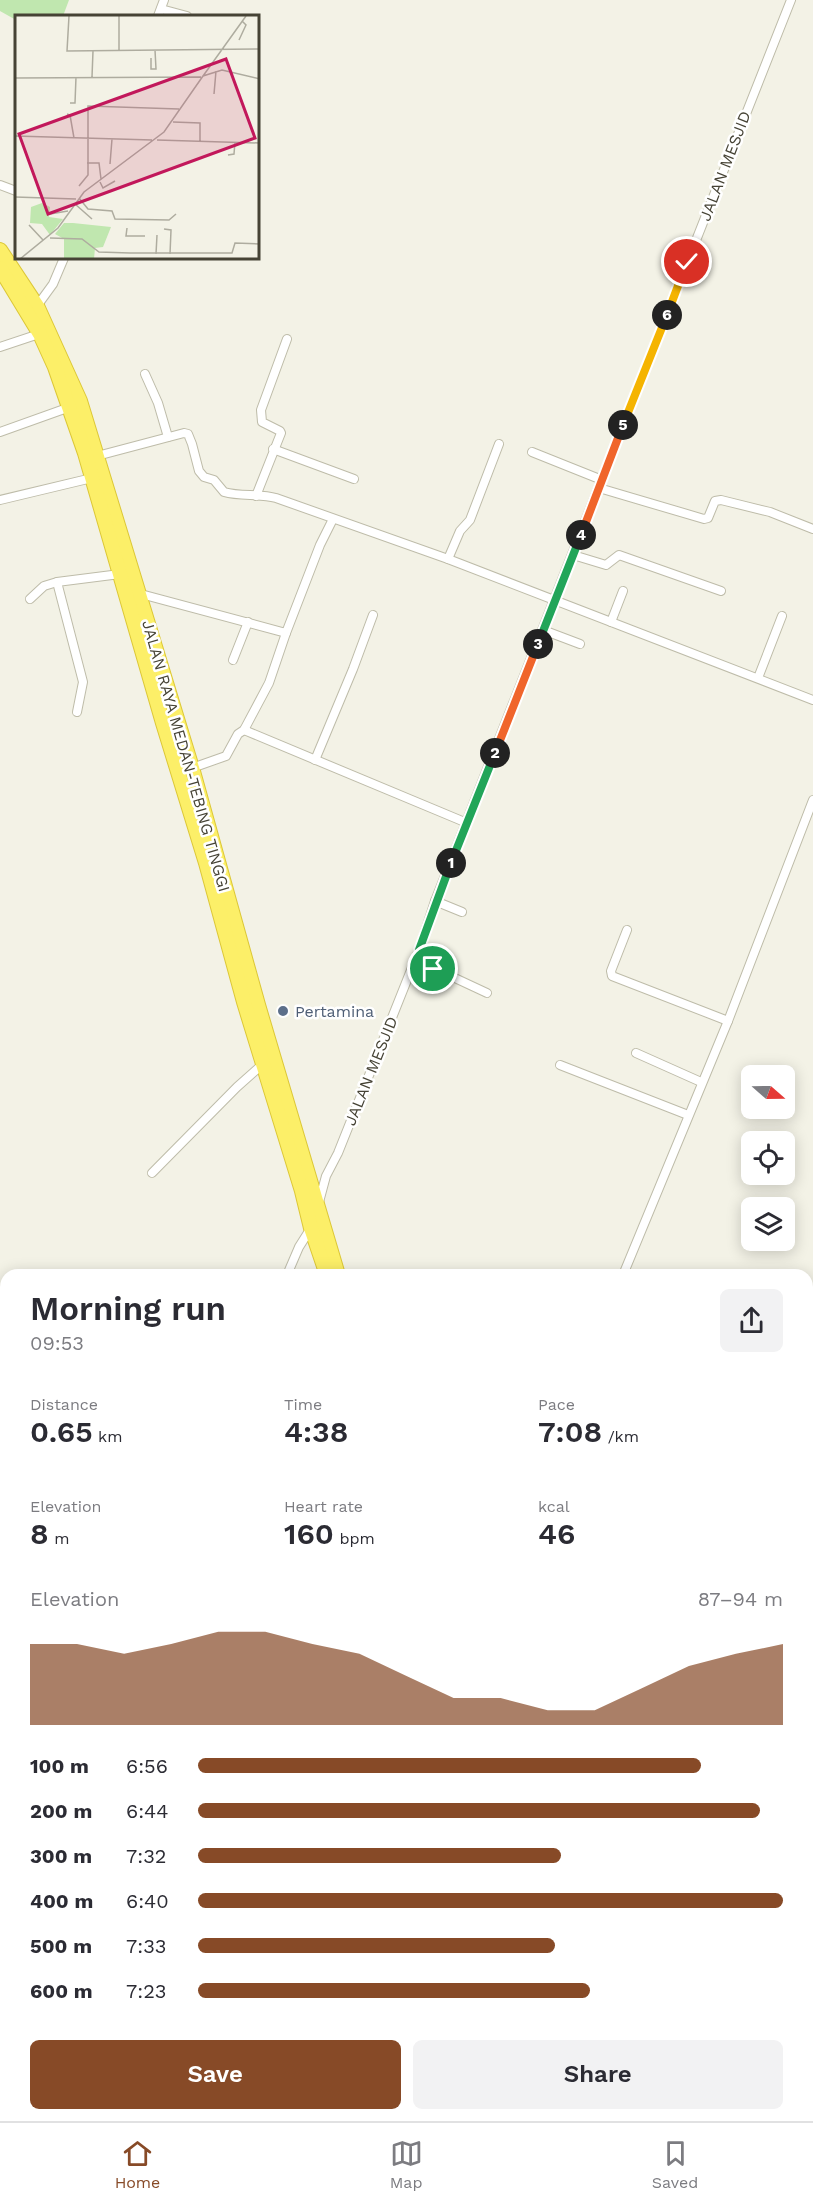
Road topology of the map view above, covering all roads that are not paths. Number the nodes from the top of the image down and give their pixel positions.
1 (164, 0) edge
2 (791, 0) edge
3 (159, 13) edge
4 (178, 15) edge
5 (0, 185) edge
6 (15, 191) edge
7 (0, 250) edge
8 (63, 260) edge
9 (2, 276) edge
10 (37, 306) junction
11 (44, 332) junction
12 (287, 339) dead end
13 (0, 347) edge
14 (145, 374) dead end
15 (70, 407) junction
16 (0, 432) edge
17 (168, 437) junction
18 (499, 444) dead end
19 (273, 449) junction
20 (532, 452) dead end
21 (97, 456) junction
22 (92, 478) junction
23 (354, 479) dead end
24 (600, 484) junction
25 (256, 496) junction
26 (0, 500) edge
27 (333, 519) junction
28 (813, 529) edge
29 (573, 555) junction
30 (448, 559) junction
31 (120, 574) junction
32 (57, 582) junction
33 (623, 591) dead end
34 (721, 591) dead end
35 (137, 593) junction
36 (30, 599) dead end
37 (555, 600) junction
38 (373, 615) dead end
39 (782, 616) dead end
40 (248, 622) junction
41 (611, 622) junction
42 (543, 630) junction
43 (286, 633) junction
44 (580, 644) dead end
45 (233, 660) dead end
46 (758, 678) junction
47 (813, 700) edge
48 (77, 712) dead end
49 (171, 726) junction
50 (244, 730) junction
51 (315, 760) junction
52 (192, 768) junction
53 (813, 800) edge
54 (467, 823) junction
55 (435, 901) junction
56 (462, 912) dead end
57 (627, 930) dead end
58 (419, 950) junction
59 (486, 993) dead end
60 (728, 1021) junction
61 (636, 1053) dead end
62 (264, 1064) junction
63 (560, 1065) dead end
64 (701, 1082) junction
65 (688, 1115) junction
66 (152, 1173) dead end
67 (318, 1204) junction
68 (311, 1228) junction
69 (290, 1269) edge
70 (325, 1269) edge
71 (336, 1269) edge
72 (625, 1269) edge

1 - 3 street
2 - 24 street, JALAN MESJID
3 - 4 street
5 - 6 street
7 - 10 highway, JALAN RAYA MEDAN-TEBING TINGGI
8 - 10 street
9 - 11 highway, JALAN RAYA MEDAN-TEBING TINGGI
10 - 11 highway, JALAN RAYA MEDAN-TEBING TINGGI
11 - 13 street
11 - 15 highway, JALAN RAYA MEDAN-TEBING TINGGI
11 - 21 highway, JALAN RAYA MEDAN-TEBING TINGGI
12 - 19 street
14 - 17 street
15 - 16 street
15 - 22 highway, JALAN RAYA MEDAN-TEBING TINGGI
17 - 21 street
17 - 25 street
18 - 30 street
19 - 23 street
19 - 25 street
20 - 24 street
21 - 35 highway, JALAN RAYA MEDAN-TEBING TINGGI
22 - 26 street
22 - 31 highway, JALAN RAYA MEDAN-TEBING TINGGI
24 - 28 street
24 - 29 street, JALAN MESJID
25 - 27 street
27 - 30 street
27 - 43 street
29 - 34 street
29 - 37 street, JALAN MESJID
30 - 37 street
31 - 32 street
31 - 49 highway, JALAN RAYA MEDAN-TEBING TINGGI
32 - 36 street
32 - 48 street
33 - 41 street
35 - 40 street
35 - 49 highway, JALAN RAYA MEDAN-TEBING TINGGI
37 - 41 street
37 - 42 street, JALAN MESJID
38 - 51 street
39 - 46 street
40 - 43 street
40 - 45 street
41 - 46 street
42 - 44 street
42 - 54 street, JALAN MESJID
43 - 50 street
46 - 47 street
49 - 52 highway, JALAN RAYA MEDAN-TEBING TINGGI
49 - 62 highway, JALAN RAYA MEDAN-TEBING TINGGI
50 - 51 street
50 - 52 street
51 - 54 street
52 - 67 highway, JALAN RAYA MEDAN-TEBING TINGGI
53 - 60 street
54 - 55 street, JALAN MESJID
55 - 56 street
55 - 58 street, JALAN MESJID
57 - 60 street
58 - 59 street
58 - 67 street, JALAN MESJID
60 - 64 street
61 - 64 street
62 - 66 street
62 - 68 highway, JALAN RAYA MEDAN-TEBING TINGGI
63 - 65 street
64 - 65 street
65 - 72 street
67 - 71 highway, JALAN RAYA MEDAN-TEBING TINGGI
68 - 69 street
68 - 70 highway, JALAN RAYA MEDAN-TEBING TINGGI

